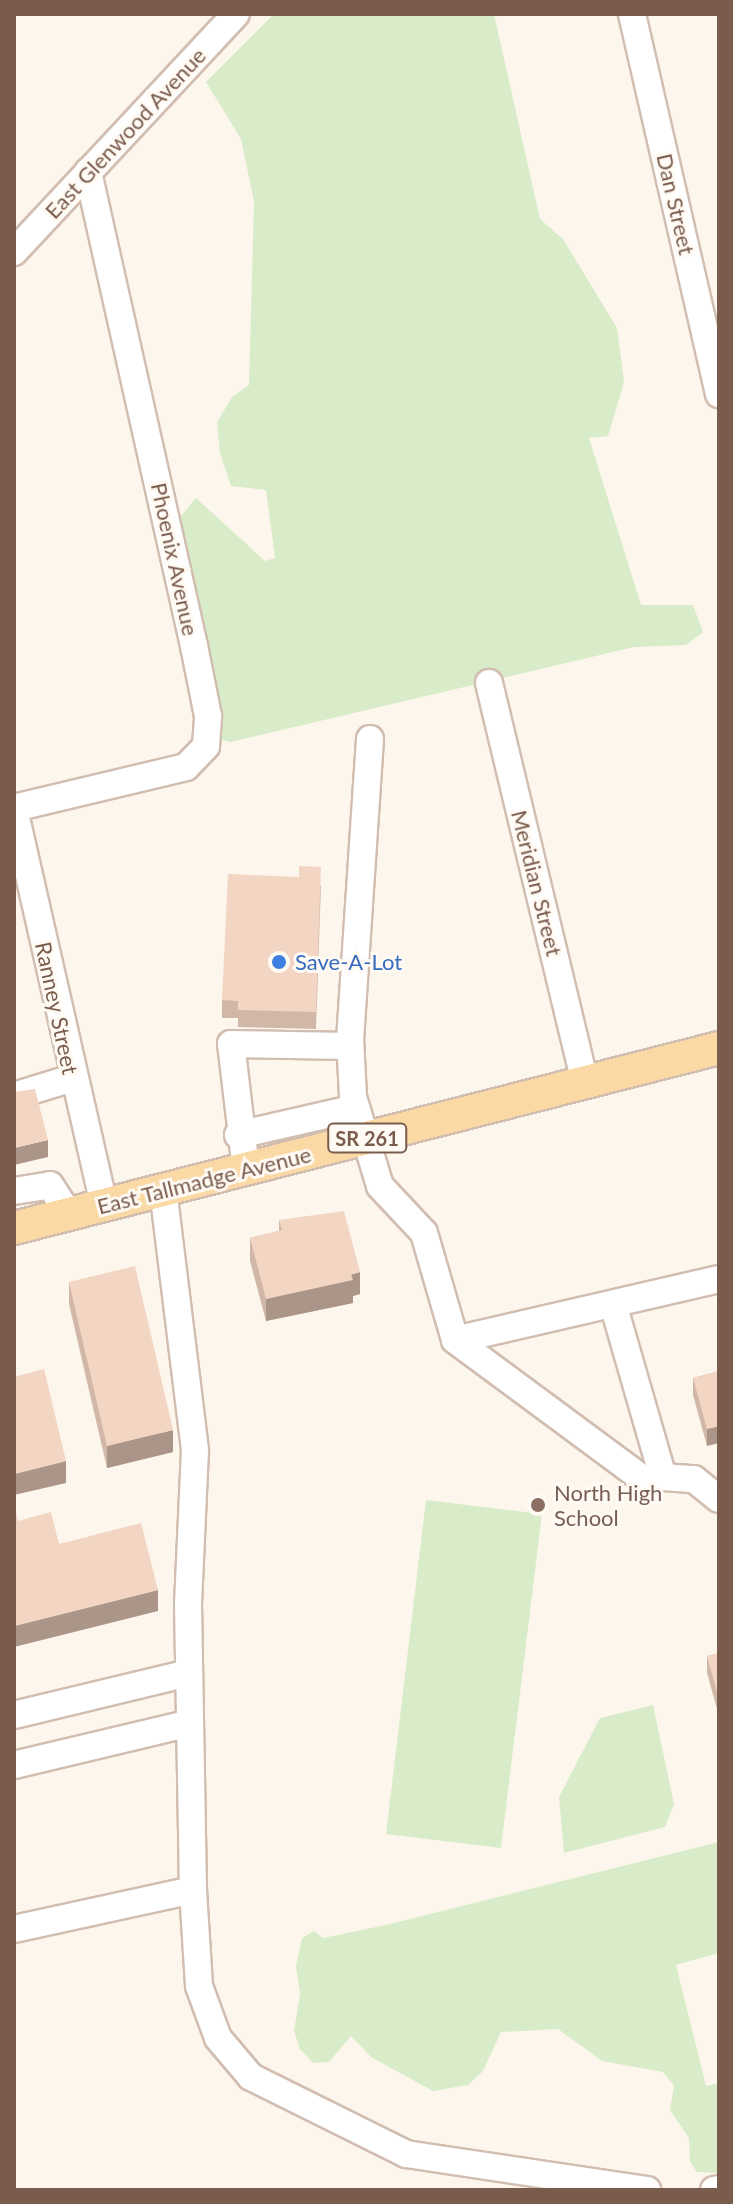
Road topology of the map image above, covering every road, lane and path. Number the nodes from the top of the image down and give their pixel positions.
1 (236, 14) edge
2 (632, 14) edge
3 (88, 172) junction
4 (14, 252) edge
5 (708, 293) edge
6 (719, 394) edge
7 (489, 683) dead end
8 (370, 739) dead end
9 (14, 808) edge
10 (350, 1046) junction
11 (719, 1048) edge
12 (72, 1078) junction
13 (585, 1082) junction
14 (14, 1096) edge
15 (361, 1123) junction
16 (238, 1135) junction
17 (246, 1169) junction
18 (163, 1190) junction
19 (14, 1191) edge
20 (104, 1206) junction
21 (69, 1214) junction
22 (14, 1228) edge
23 (719, 1279) edge
24 (613, 1304) junction
25 (455, 1340) junction
26 (663, 1477) junction
27 (719, 1499) edge
28 (189, 1673) junction
29 (14, 1715) edge
30 (190, 1723) junction
31 (14, 1765) edge
32 (193, 1890) junction
33 (14, 1929) edge
34 (647, 2190) edge

1 - 3 street, East Glenwood Avenue
2 - 5 street, Dan Street
3 - 4 street, East Glenwood Avenue
3 - 9 street, Phoenix Avenue
5 - 6 street, Dan Street
7 - 13 street, Meridian Street
8 - 10 street
9 - 12 street, Ranney Street
10 - 15 street
10 - 16 street
11 - 13 main road, East Tallmadge Avenue / SR 261
12 - 14 street
12 - 20 street, Ranney Street
13 - 15 main road, East Tallmadge Avenue / SR 261
15 - 16 street
15 - 17 main road, East Tallmadge Avenue / SR 261
15 - 25 street
16 - 17 street
17 - 18 main road, East Tallmadge Avenue / SR 261
18 - 20 main road, East Tallmadge Avenue / SR 261
18 - 28 street
19 - 21 street
20 - 21 main road, East Tallmadge Avenue / SR 261
21 - 22 main road, East Tallmadge Avenue / SR 261
23 - 24 street
24 - 25 street
24 - 26 street
25 - 26 street
26 - 27 street
28 - 29 street
28 - 30 street
30 - 31 street
30 - 32 street
32 - 33 street
32 - 34 street

